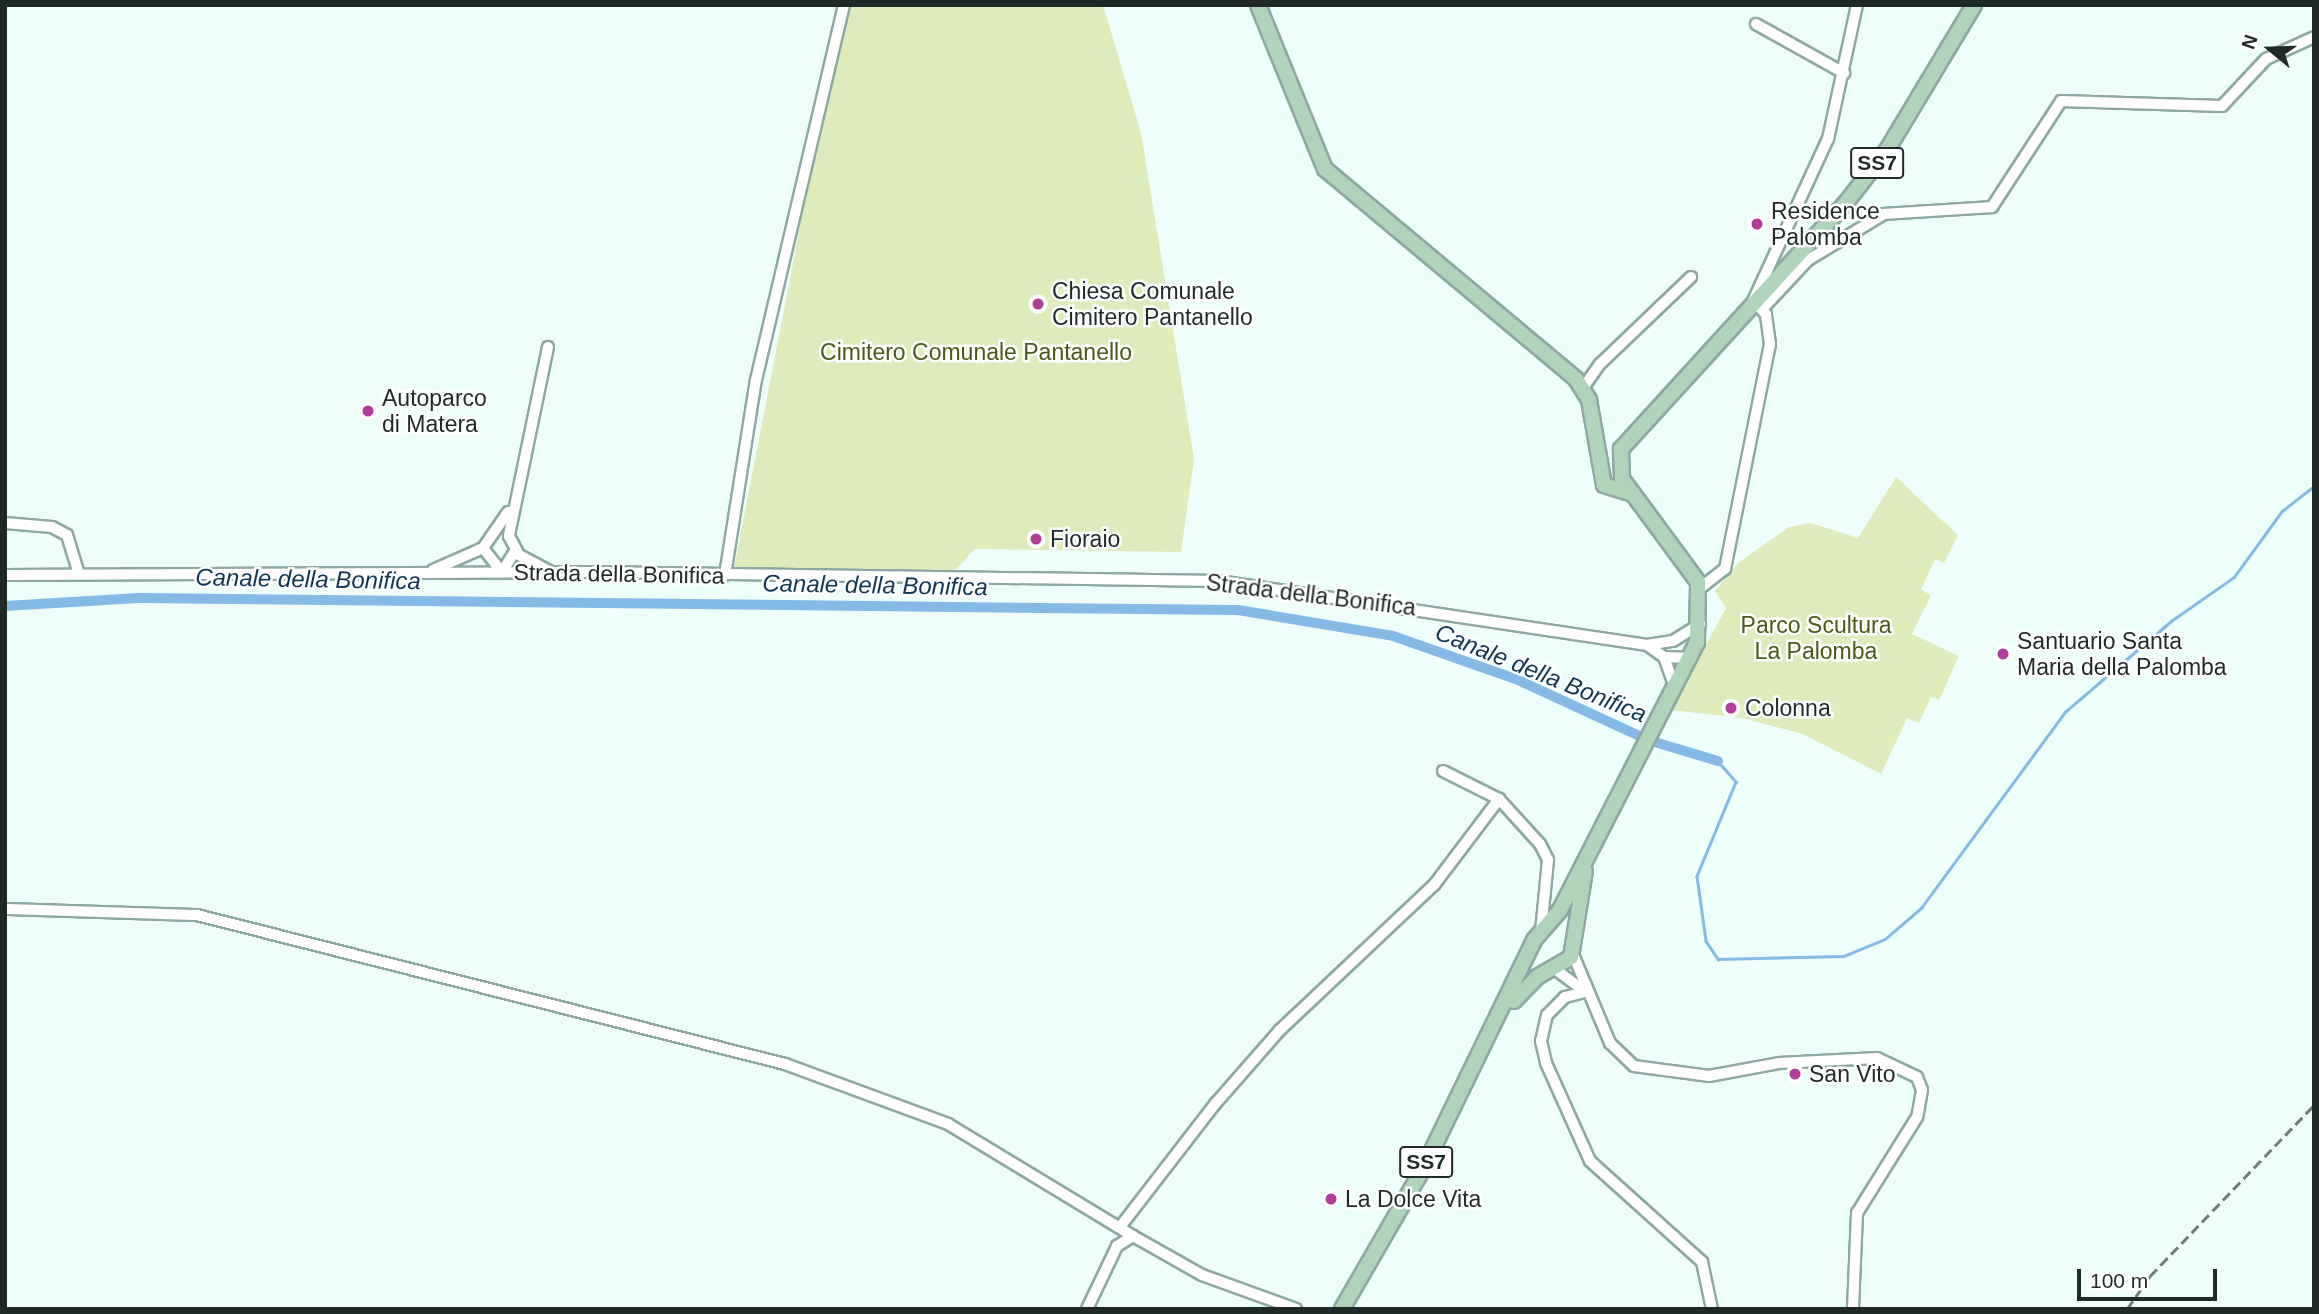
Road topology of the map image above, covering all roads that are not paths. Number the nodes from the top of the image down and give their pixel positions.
1 (844, 5) edge
2 (1258, 5) edge
3 (1857, 5) edge
4 (1974, 5) edge
5 (1756, 24) dead end
6 (2314, 37) edge
7 (1844, 73) junction
8 (1690, 277) dead end
9 (1758, 305) junction
10 (548, 346) dead end
11 (1583, 388) junction
12 (1632, 493) junction
13 (510, 509) junction
14 (5, 523) edge
15 (483, 548) junction
16 (516, 550) junction
17 (78, 570) junction
18 (428, 572) junction
19 (502, 572) junction
20 (551, 572) junction
21 (5, 575) edge
22 (725, 575) junction
23 (1699, 589) junction
24 (1702, 622) junction
25 (1673, 641) junction
26 (1647, 645) junction
27 (1664, 657) junction
28 (1691, 658) junction
29 (1675, 688) junction
30 (1443, 771) dead end
31 (1499, 799) junction
32 (1587, 853) junction
33 (5, 909) edge
34 (1543, 931) junction
35 (1572, 947) junction
36 (1533, 951) junction
37 (1552, 969) junction
38 (1586, 992) junction
39 (1504, 1012) junction
40 (1120, 1227) junction
41 (1133, 1236) junction
42 (1087, 1309) edge
43 (1296, 1309) edge
44 (1342, 1309) edge
45 (1712, 1309) edge
46 (1853, 1309) edge

1 - 22 street
2 - 11 main road
3 - 7 street
4 - 9 main road, SS7
5 - 7 street
6 - 9 street
7 - 9 street
8 - 11 street
9 - 12 main road, SS7
9 - 23 street
10 - 13 street
11 - 12 main road
12 - 23 main road, SS7
13 - 15 street
13 - 16 street
14 - 17 street
15 - 18 street
15 - 19 street
16 - 19 street
16 - 20 street
17 - 18 street, Strada della Bonifica
17 - 21 street, Strada della Bonifica
18 - 19 street, Strada della Bonifica
19 - 20 street, Strada della Bonifica
20 - 22 street, Strada della Bonifica
22 - 26 street, Strada della Bonifica
23 - 24 main road, SS7
24 - 25 street
24 - 28 main road, SS7
25 - 26 street
25 - 28 street
26 - 27 street
27 - 28 street
27 - 29 street
28 - 29 main road, SS7
29 - 32 main road, SS7
30 - 31 street
31 - 34 street
31 - 40 street
32 - 34 main road, SS7
32 - 35 main road, SS7
33 - 40 street
34 - 35 main road
34 - 36 main road, SS7
35 - 37 main road, SS7
35 - 38 street
36 - 37 main road
36 - 39 main road, SS7
37 - 38 street
37 - 39 main road, SS7
38 - 45 street
38 - 46 street
39 - 44 main road, SS7
40 - 41 street
41 - 42 street
41 - 43 street

